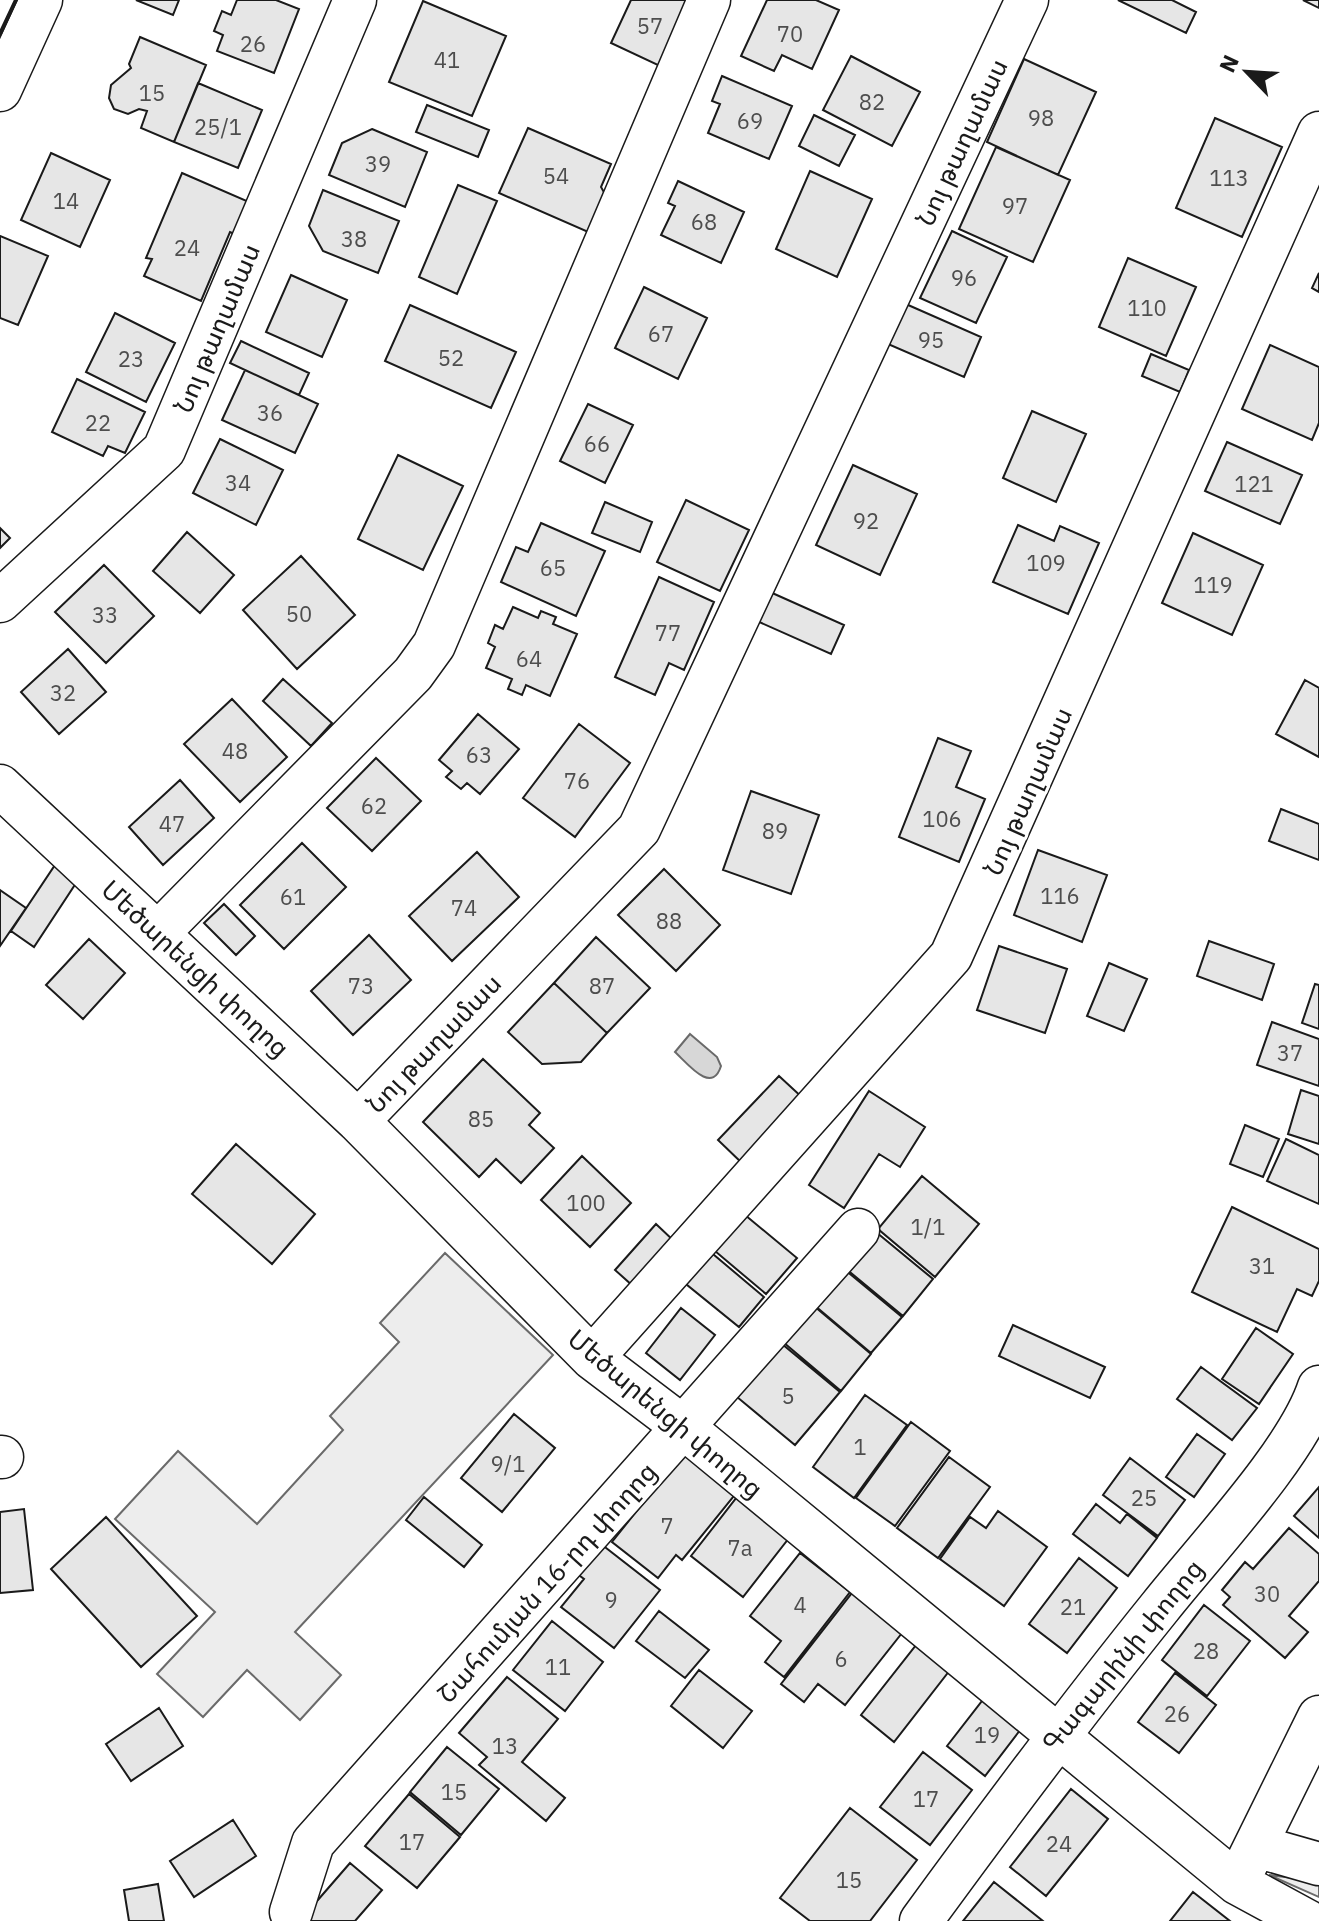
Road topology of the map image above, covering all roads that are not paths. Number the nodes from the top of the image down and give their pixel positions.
1 (41, 0) edge
2 (355, 0) edge
3 (709, 0) edge
4 (1027, 0) edge
5 (0, 90) edge
6 (1319, 133) edge
7 (0, 601) edge
8 (0, 786) edge
9 (159, 932) junction
10 (358, 1121) junction
11 (858, 1230) dead end
12 (592, 1358) junction
13 (1319, 1387) edge
14 (683, 1427) junction
15 (1319, 1717) edge
16 (1056, 1736) junction
17 (1256, 1846) junction
18 (1319, 1864) edge
19 (1237, 1883) junction
20 (291, 1912) dead end
21 (921, 1921) edge
22 (1307, 1921) edge

1 - 5 street
2 - 7 street, Նոյ թաղամաս
3 - 9 street
4 - 10 street, Նոյ թաղամաս
6 - 12 street, Նոյ թաղամաս
8 - 9 street, Մեծարենցի փողոց
9 - 10 street, Մեծարենցի փողոց
10 - 12 street, Մեծարենցի փողոց
11 - 14 street, Շահումյան 16-րդ փողոց
12 - 14 street, Մեծարենցի փողոց
13 - 16 street, Գագարինի փողոց
14 - 16 street, Մեծարենցի փողոց
14 - 20 street, Շահումյան 16-րդ փողոց
15 - 17 street
16 - 19 street, Մեծարենցի փողոց
16 - 21 street, Գագարինի փողոց
17 - 18 street
17 - 19 street
19 - 22 street, Մեծարենցի փողոց

